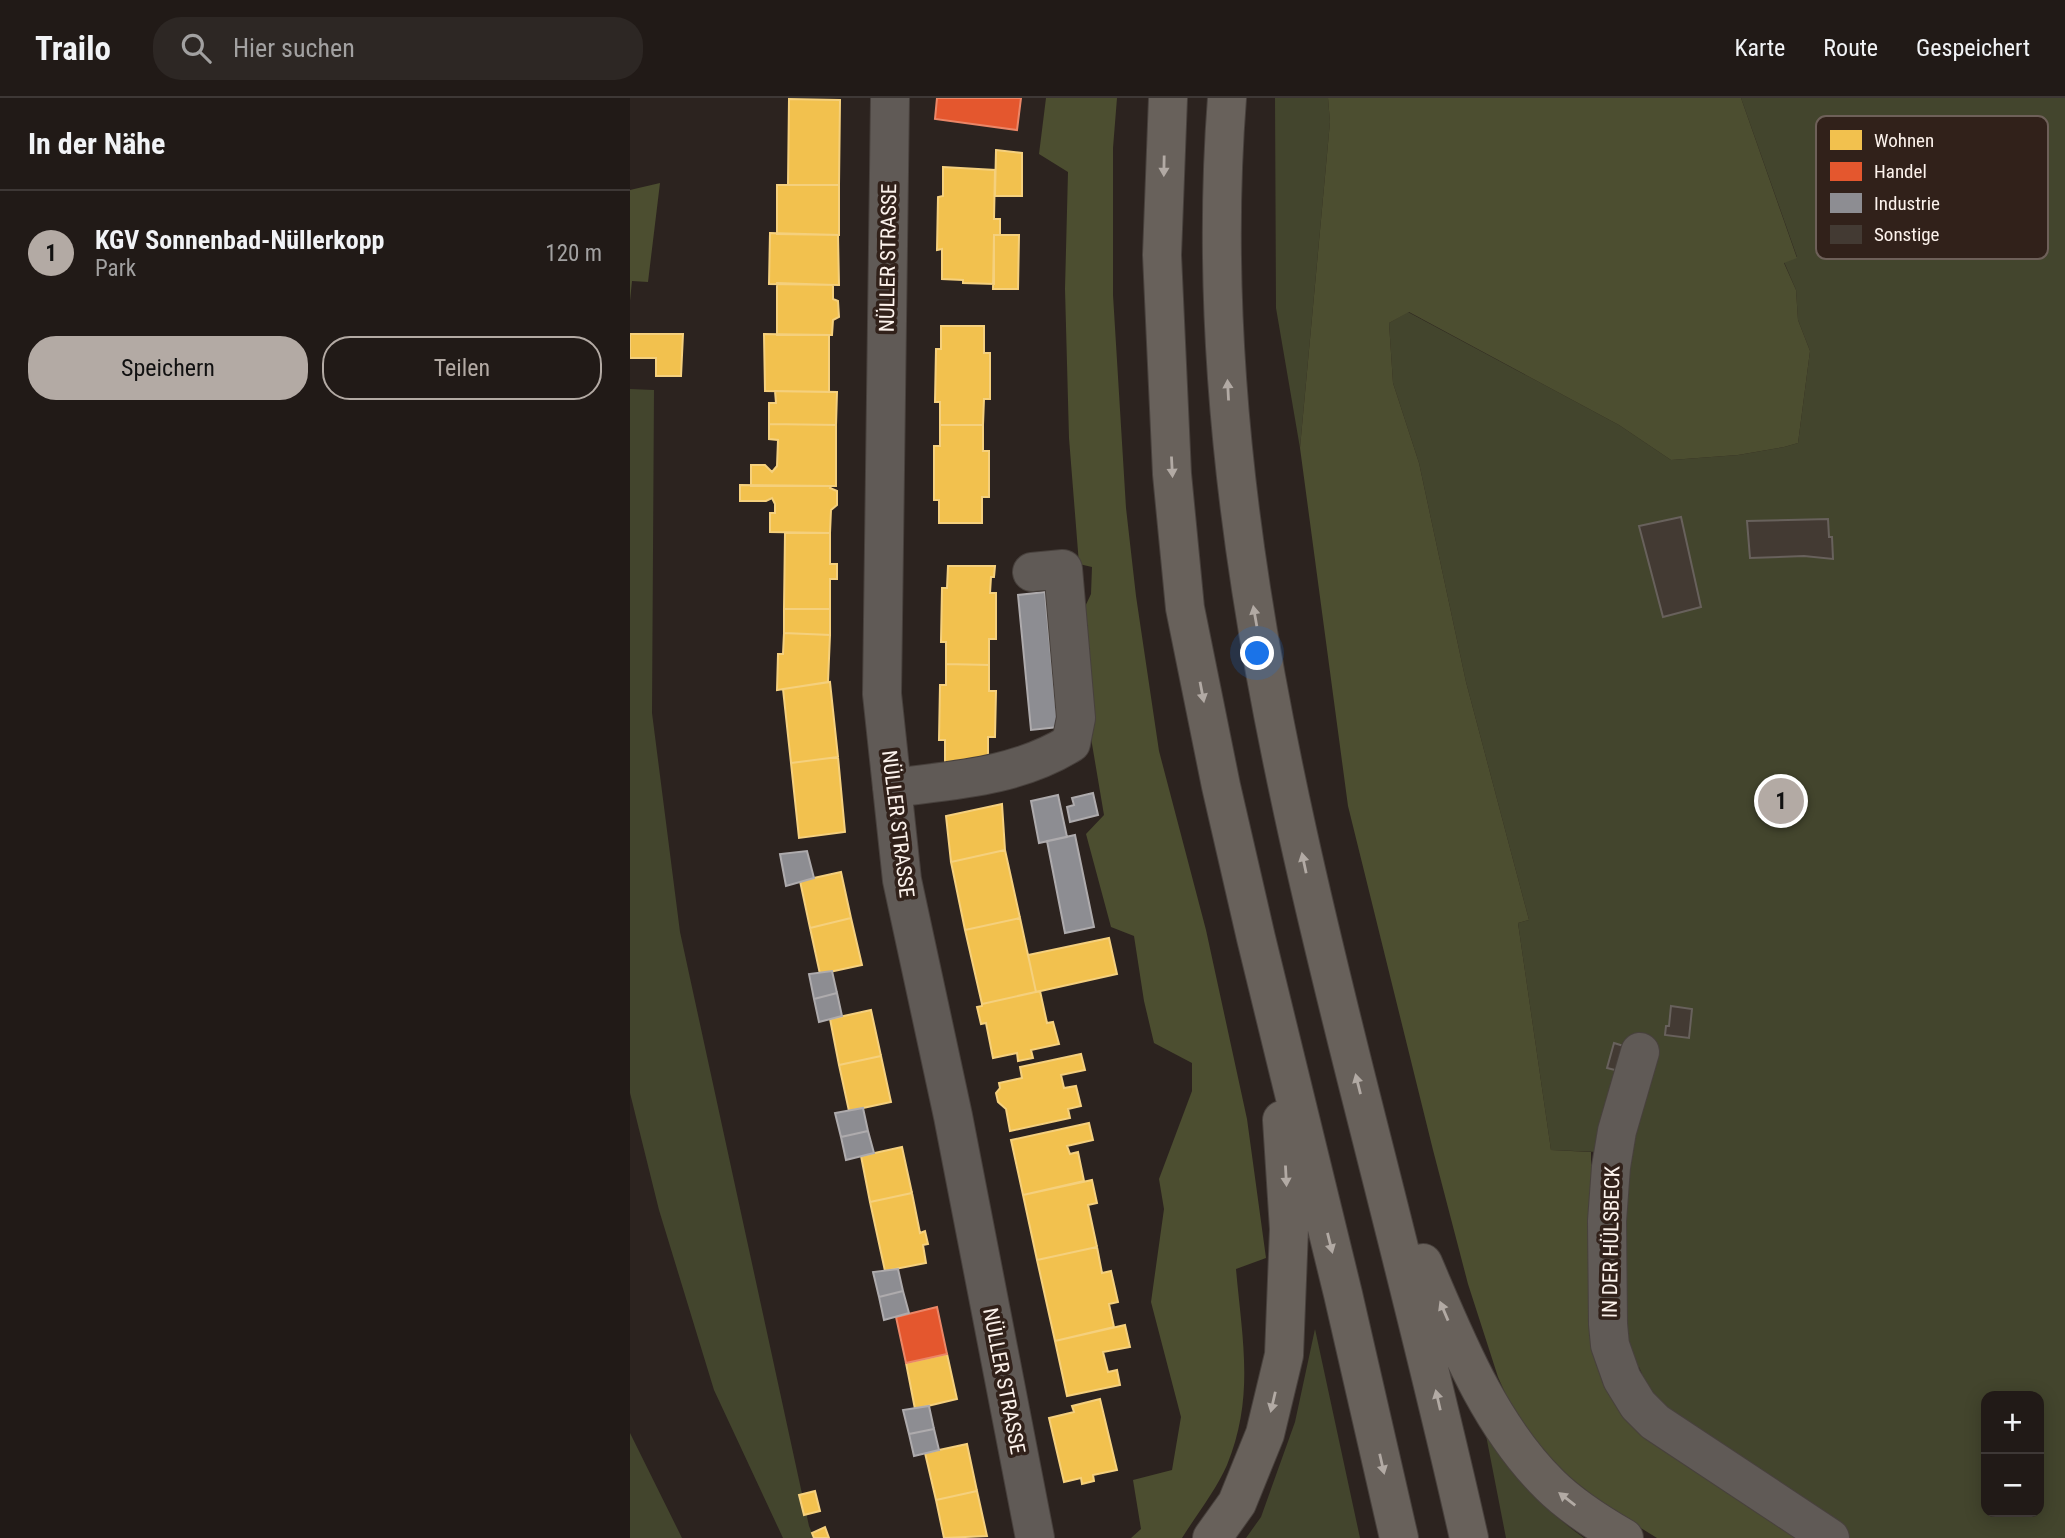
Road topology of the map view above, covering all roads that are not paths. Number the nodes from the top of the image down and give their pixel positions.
1 (890, 98) edge
2 (1168, 98) edge
3 (1227, 98) edge
4 (1032, 572) dead end
5 (891, 788) junction
6 (1256, 938) junction
7 (1640, 1052) dead end
8 (1375, 1150) junction
9 (1035, 1538) edge
10 (1212, 1538) edge
11 (1399, 1538) edge
12 (1469, 1538) edge
13 (1623, 1538) edge
14 (1830, 1538) edge

1 - 5 street, NÜLLER STRASSE
2 -> 6 highway
8 -> 3 highway
4 - 5 street
5 - 9 street, NÜLLER STRASSE
6 -> 10 highway
6 -> 11 highway
7 - 14 street, IN DER HÜLSBECK
12 -> 8 highway
13 -> 8 highway

